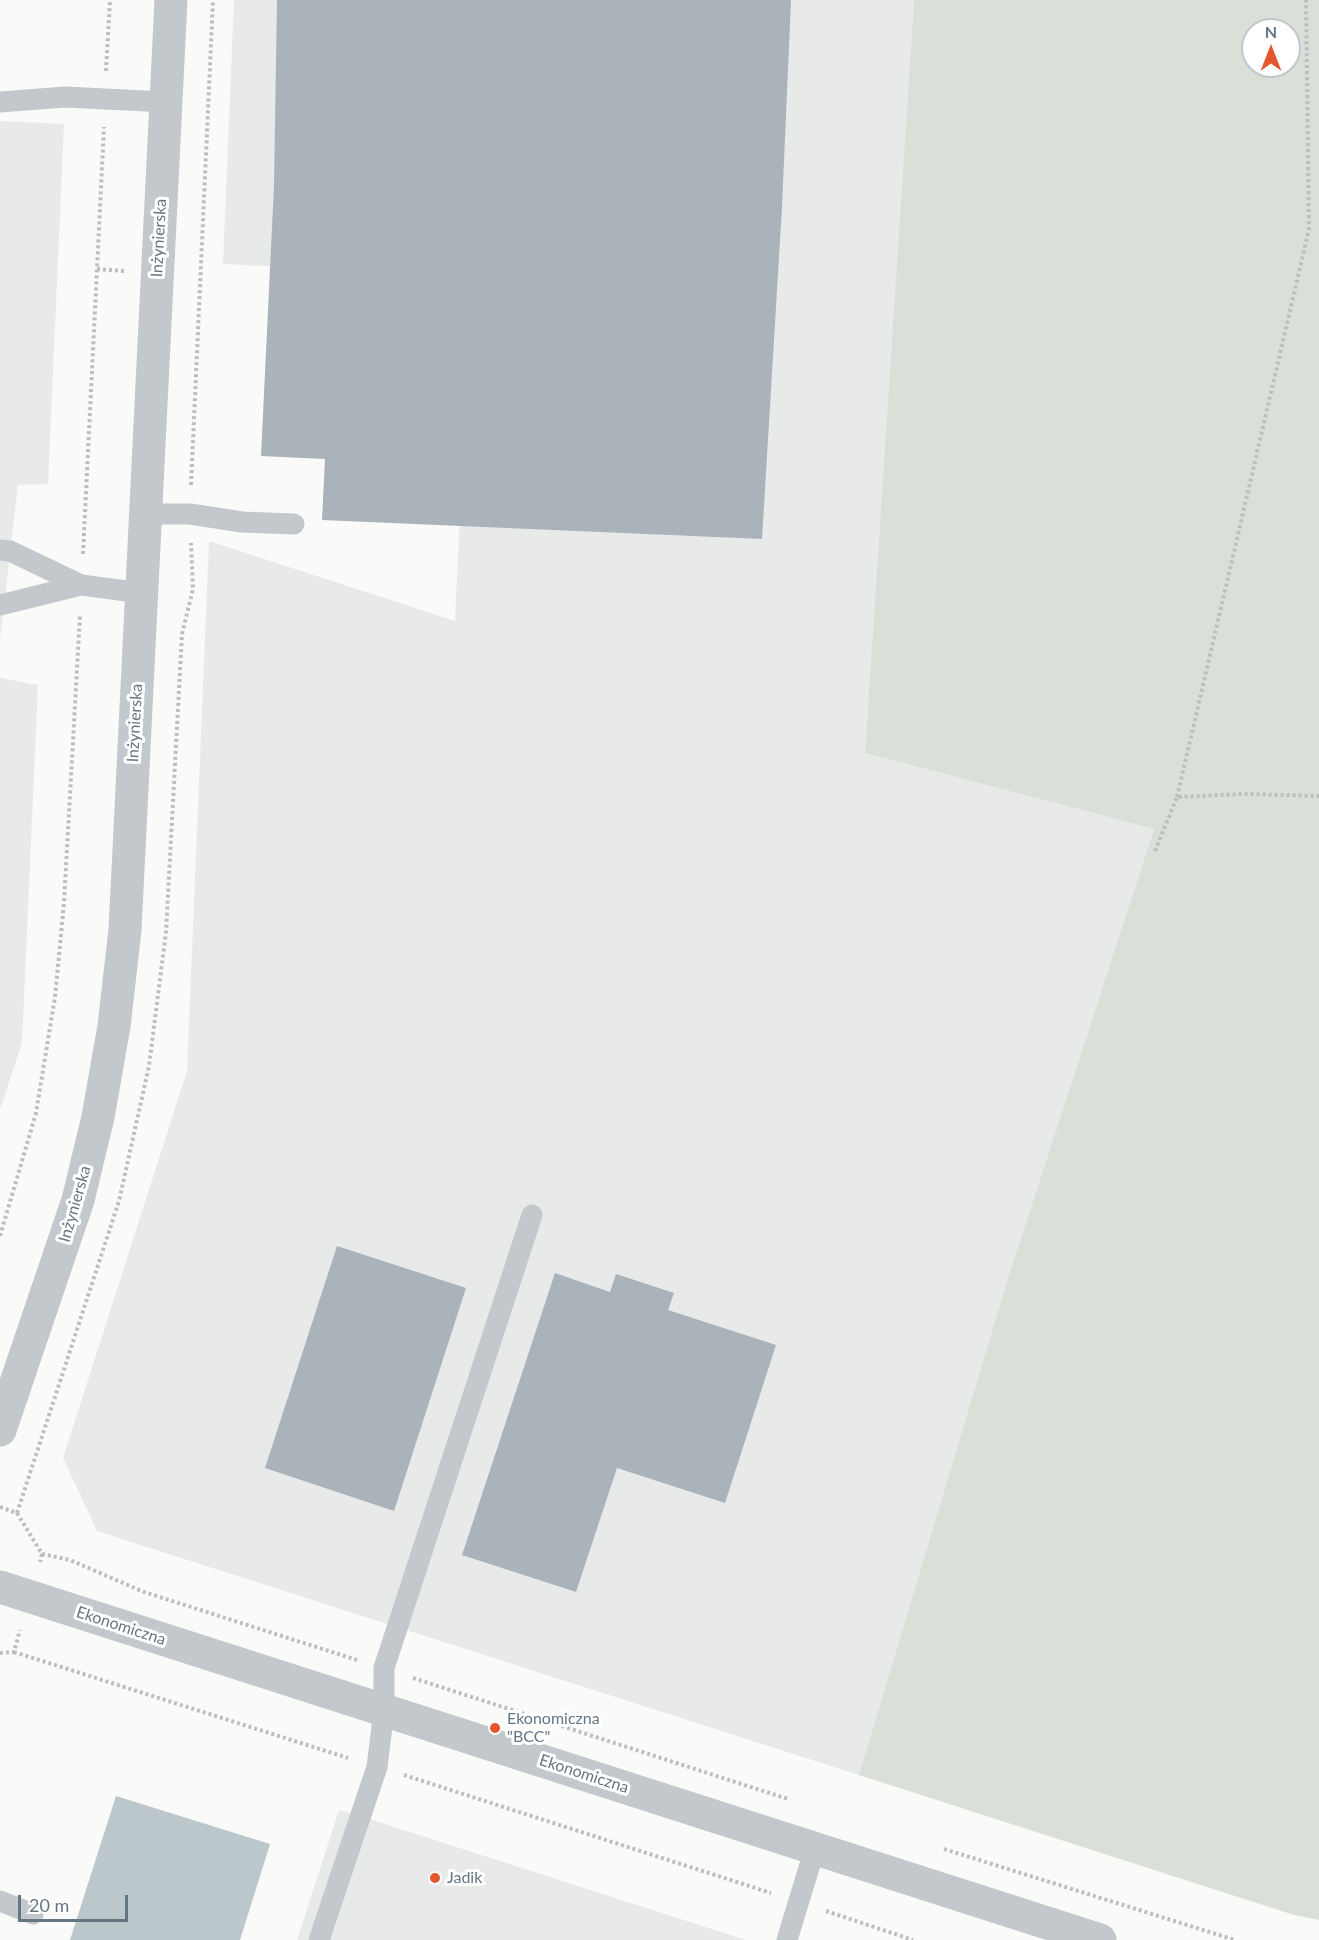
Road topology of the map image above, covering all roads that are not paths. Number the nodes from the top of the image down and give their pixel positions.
1 (171, 0) edge
2 (0, 102) edge
3 (166, 102) junction
4 (146, 514) junction
5 (294, 524) dead end
6 (0, 550) edge
7 (81, 585) junction
8 (142, 593) junction
9 (0, 605) edge
10 (532, 1215) dead end
11 (0, 1430) edge
12 (0, 1587) edge
13 (384, 1710) junction
14 (815, 1848) junction
15 (0, 1901) edge
16 (33, 1914) dead end
17 (320, 1940) edge
18 (787, 1940) edge
19 (1100, 1940) edge

1 - 3 street, Inżynierska
2 - 3 lane
3 - 4 street, Inżynierska
4 - 5 lane
4 - 8 street, Inżynierska
6 - 7 lane
7 - 8 lane
7 - 9 lane
8 - 11 street, Inżynierska
10 - 13 lane
12 - 13 street, Ekonomiczna
13 - 14 street, Ekonomiczna
13 - 17 lane
14 - 18 lane
14 - 19 street, Ekonomiczna
15 - 16 lane

